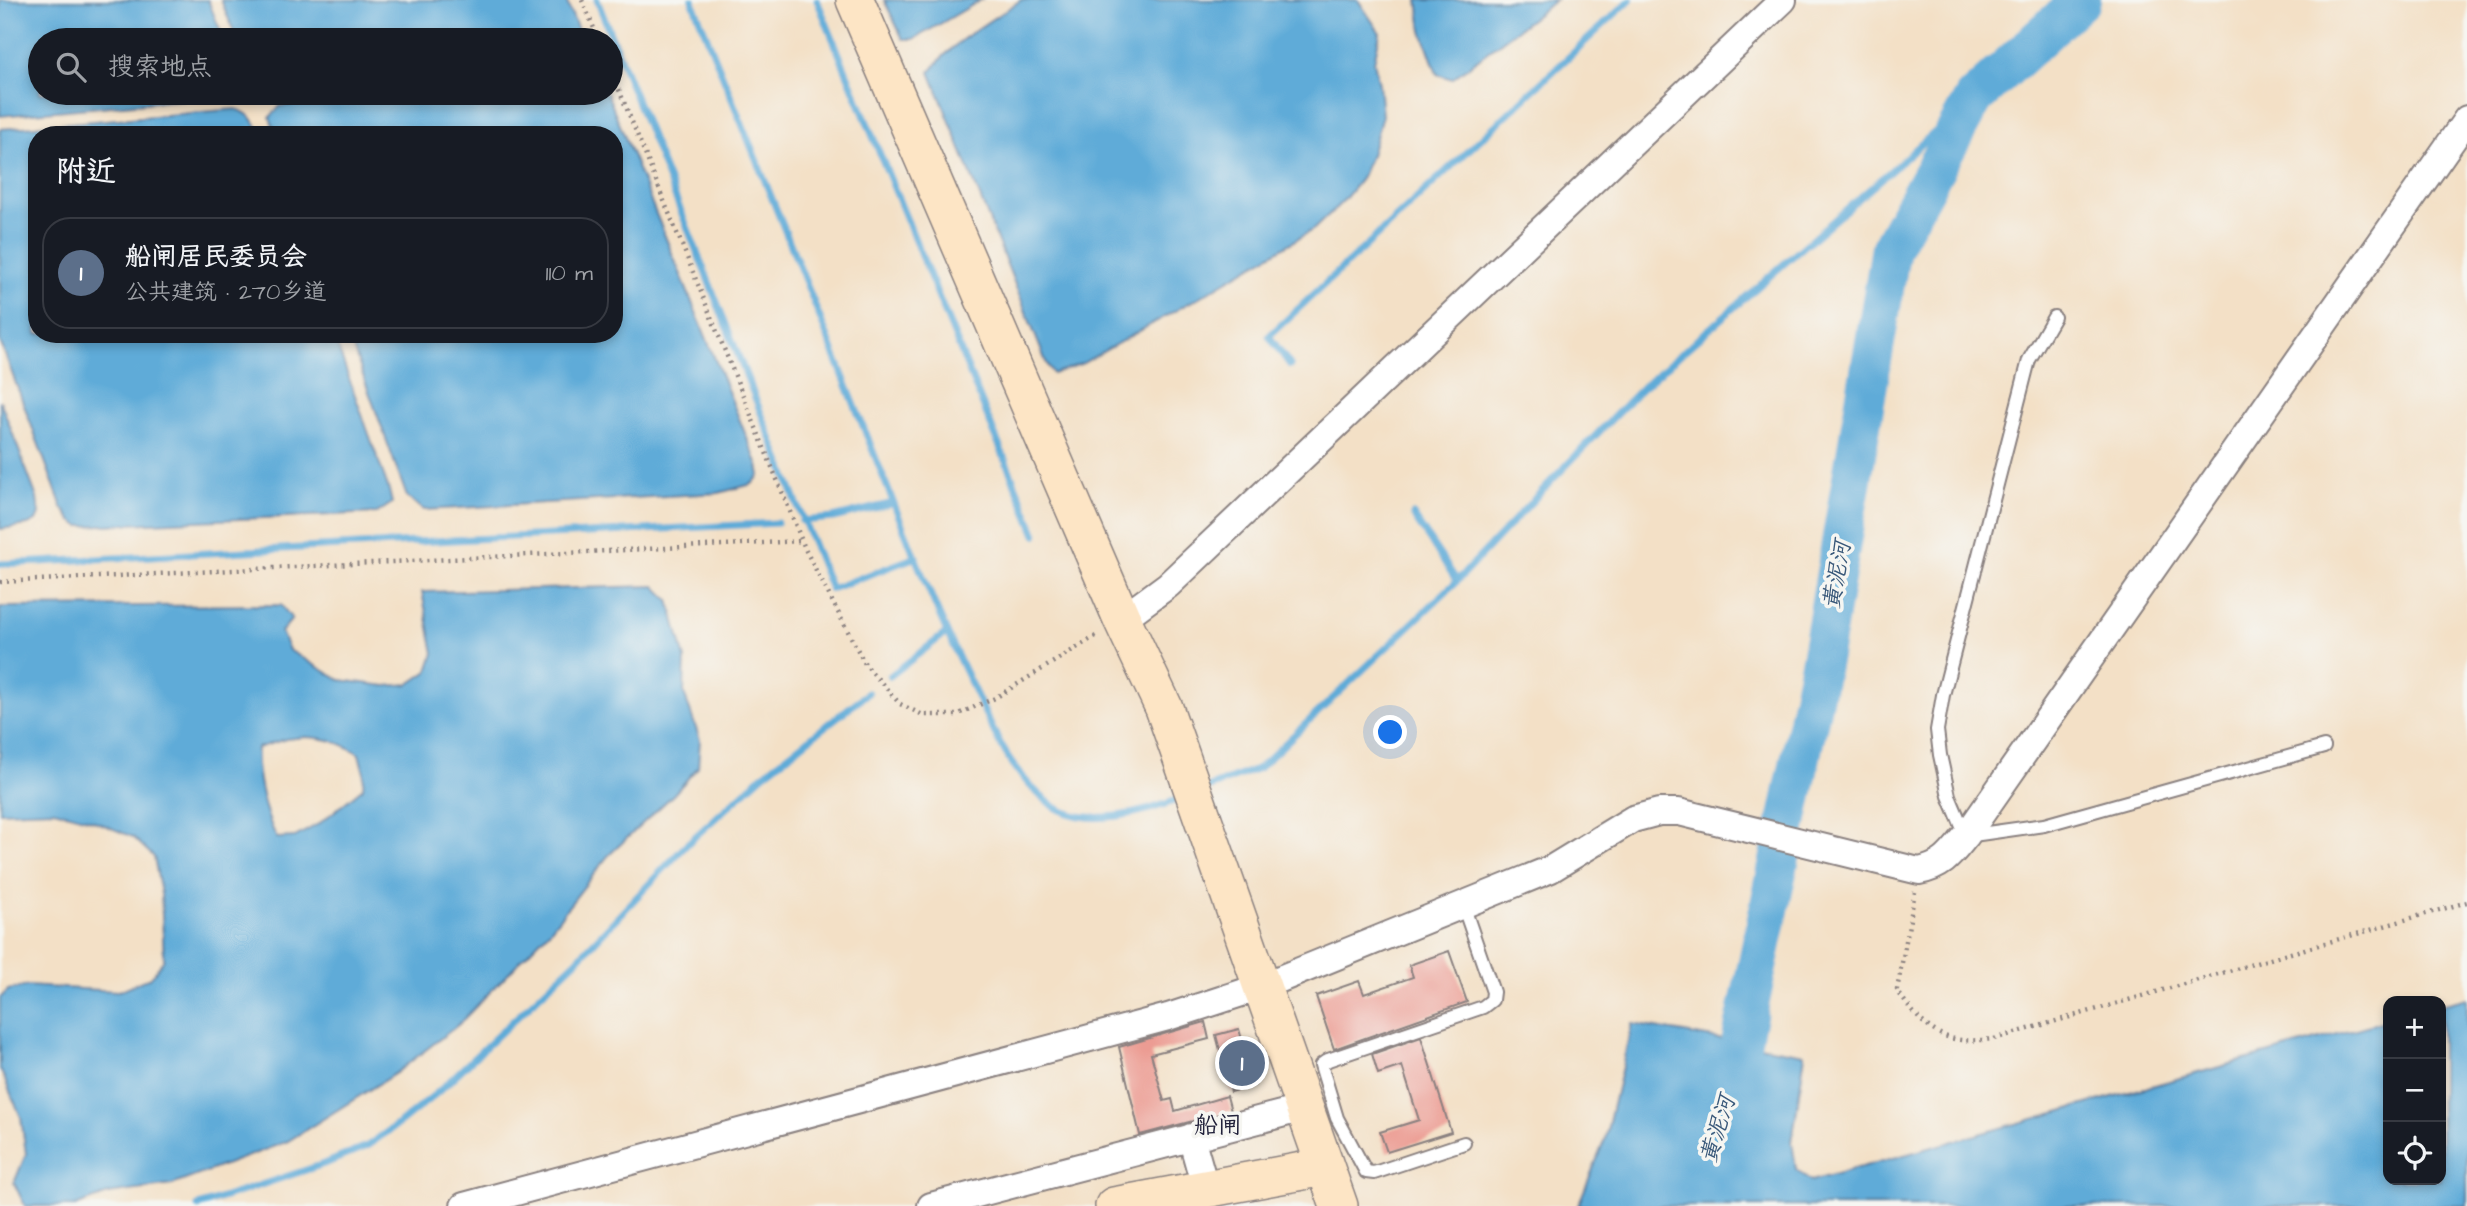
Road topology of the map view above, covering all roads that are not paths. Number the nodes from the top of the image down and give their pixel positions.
1 (855, 0) edge
2 (1783, 0) edge
3 (2467, 119) edge
4 (2054, 317) dead end
5 (1122, 619) junction
6 (2324, 747) dead end
7 (1966, 836) junction
8 (1464, 905) junction
9 (1263, 986) junction
10 (1304, 1108) junction
11 (1191, 1137) junction
12 (1464, 1143) dead end
13 (1324, 1167) junction
14 (1206, 1190) junction
15 (464, 1206) edge
16 (931, 1206) edge
17 (1114, 1206) edge
18 (1339, 1206) edge

1 - 5 street
2 - 5 street
3 - 7 street
4 - 7 lane
5 - 9 street
6 - 7 lane
7 - 8 street
8 - 9 street
8 - 12 lane
9 - 10 street
9 - 15 street
10 - 11 street
10 - 13 street
11 - 14 street
11 - 16 street
13 - 14 street
13 - 18 street
14 - 17 street

